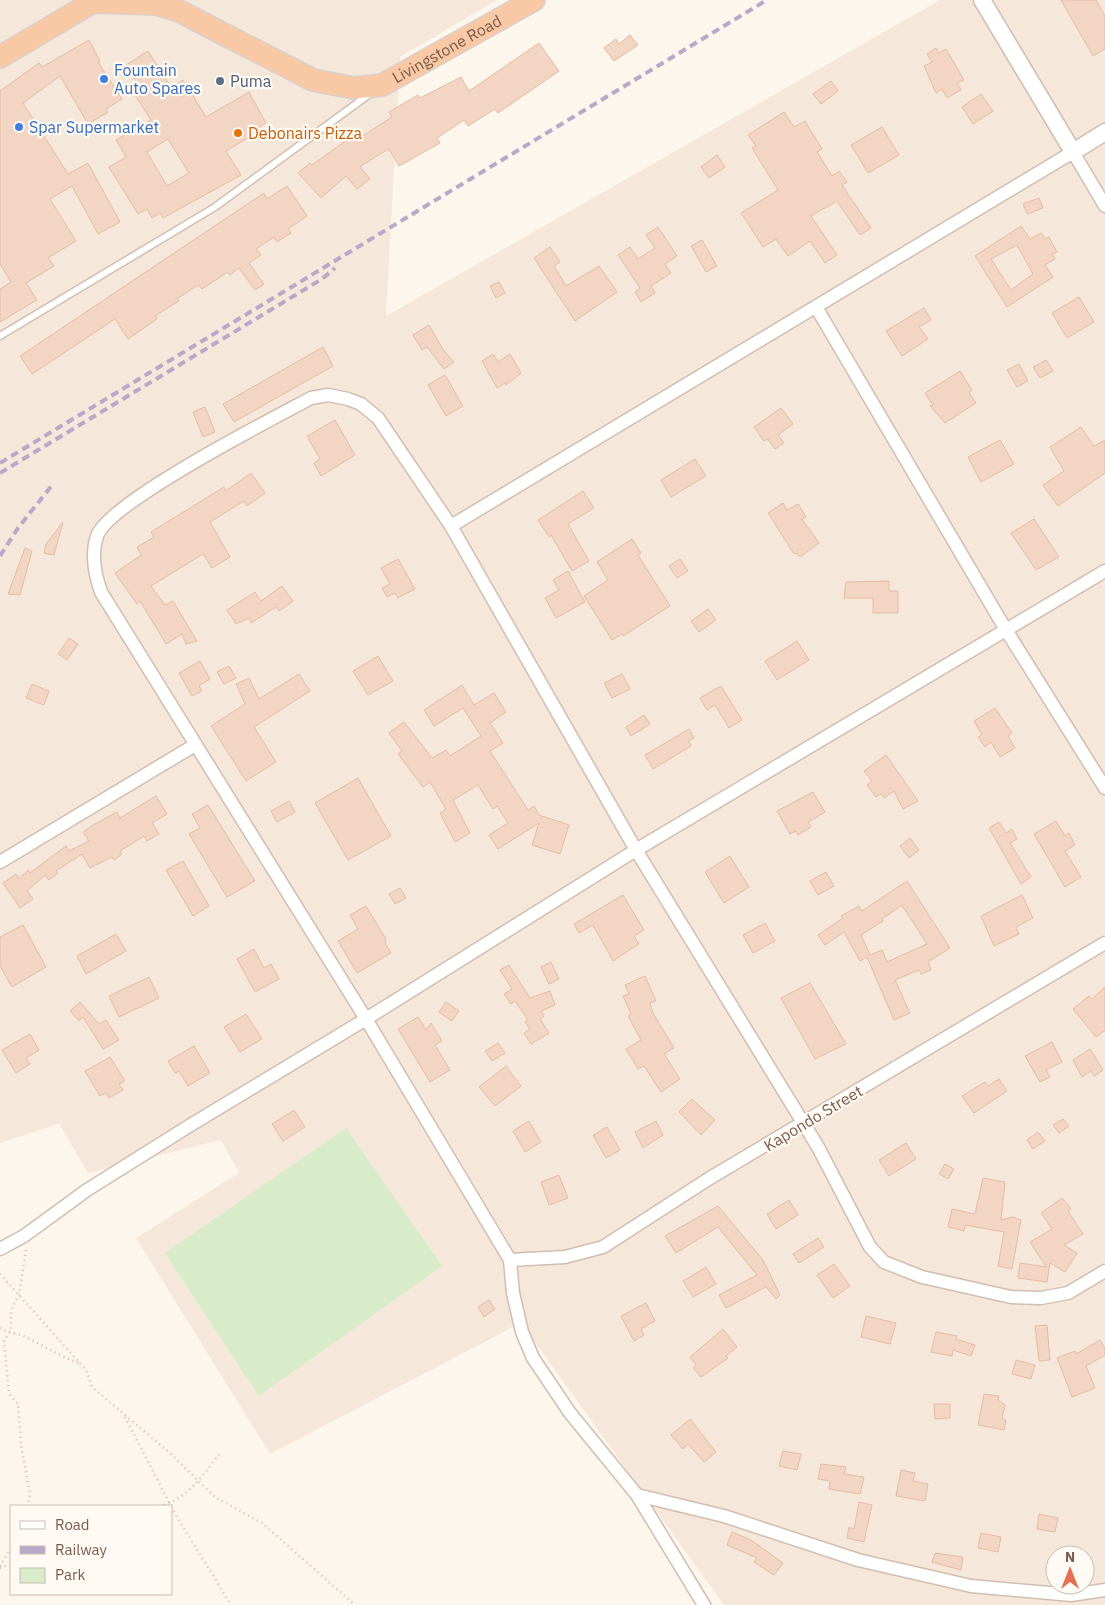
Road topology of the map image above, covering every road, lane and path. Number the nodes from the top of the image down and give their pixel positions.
1 (534, 0) edge
2 (982, 0) edge
3 (94, 1) edge
4 (180, 5) edge
5 (0, 56) edge
6 (382, 85) junction
7 (1105, 132) edge
8 (1073, 152) junction
9 (1105, 206) edge
10 (816, 307) junction
11 (0, 336) edge
12 (451, 526) junction
13 (1105, 571) edge
14 (1006, 630) junction
15 (195, 745) junction
16 (1105, 788) edge
17 (636, 850) junction
18 (0, 862) edge
19 (1105, 943) edge
20 (366, 1019) junction
21 (804, 1123) junction
22 (24, 1236) junction
23 (0, 1249) edge
24 (510, 1260) junction
25 (1105, 1271) edge
26 (0, 1274) edge
27 (19, 1295) junction
28 (0, 1328) edge
29 (9, 1333) junction
30 (80, 1363) junction
31 (125, 1417) dead end
32 (220, 1453) dead end
33 (199, 1479) junction
34 (637, 1495) junction
35 (28, 1505) edge
36 (169, 1505) edge
37 (171, 1505) edge
38 (172, 1509) edge
39 (10, 1550) edge
40 (0, 1567) edge
41 (1105, 1590) edge
42 (231, 1605) edge
43 (355, 1605) edge
44 (704, 1605) edge

1 - 6 highway, Livingstone Road
2 - 8 street
3 - 4 highway, Livingstone Road
3 - 5 highway, Livingstone Road
4 - 6 highway, Livingstone Road
6 - 11 lane
7 - 8 street
8 - 9 street
8 - 10 street
10 - 12 street
10 - 14 street
12 - 15 street
12 - 17 street
13 - 14 street
14 - 16 street
14 - 17 street
15 - 18 street
15 - 20 street
17 - 20 street
17 - 21 street
19 - 21 street, Kapondo Street
20 - 22 street
20 - 24 street
21 - 24 street, Kapondo Street
21 - 25 street
22 - 23 street
22 - 27 path
24 - 34 street
26 - 27 path
27 - 29 path
27 - 30 path
28 - 29 path
29 - 30 path
29 - 35 path
30 - 33 path
31 - 36 path
32 - 33 path
33 - 37 path
33 - 43 path
34 - 41 street
34 - 44 street
38 - 42 path
39 - 40 path

